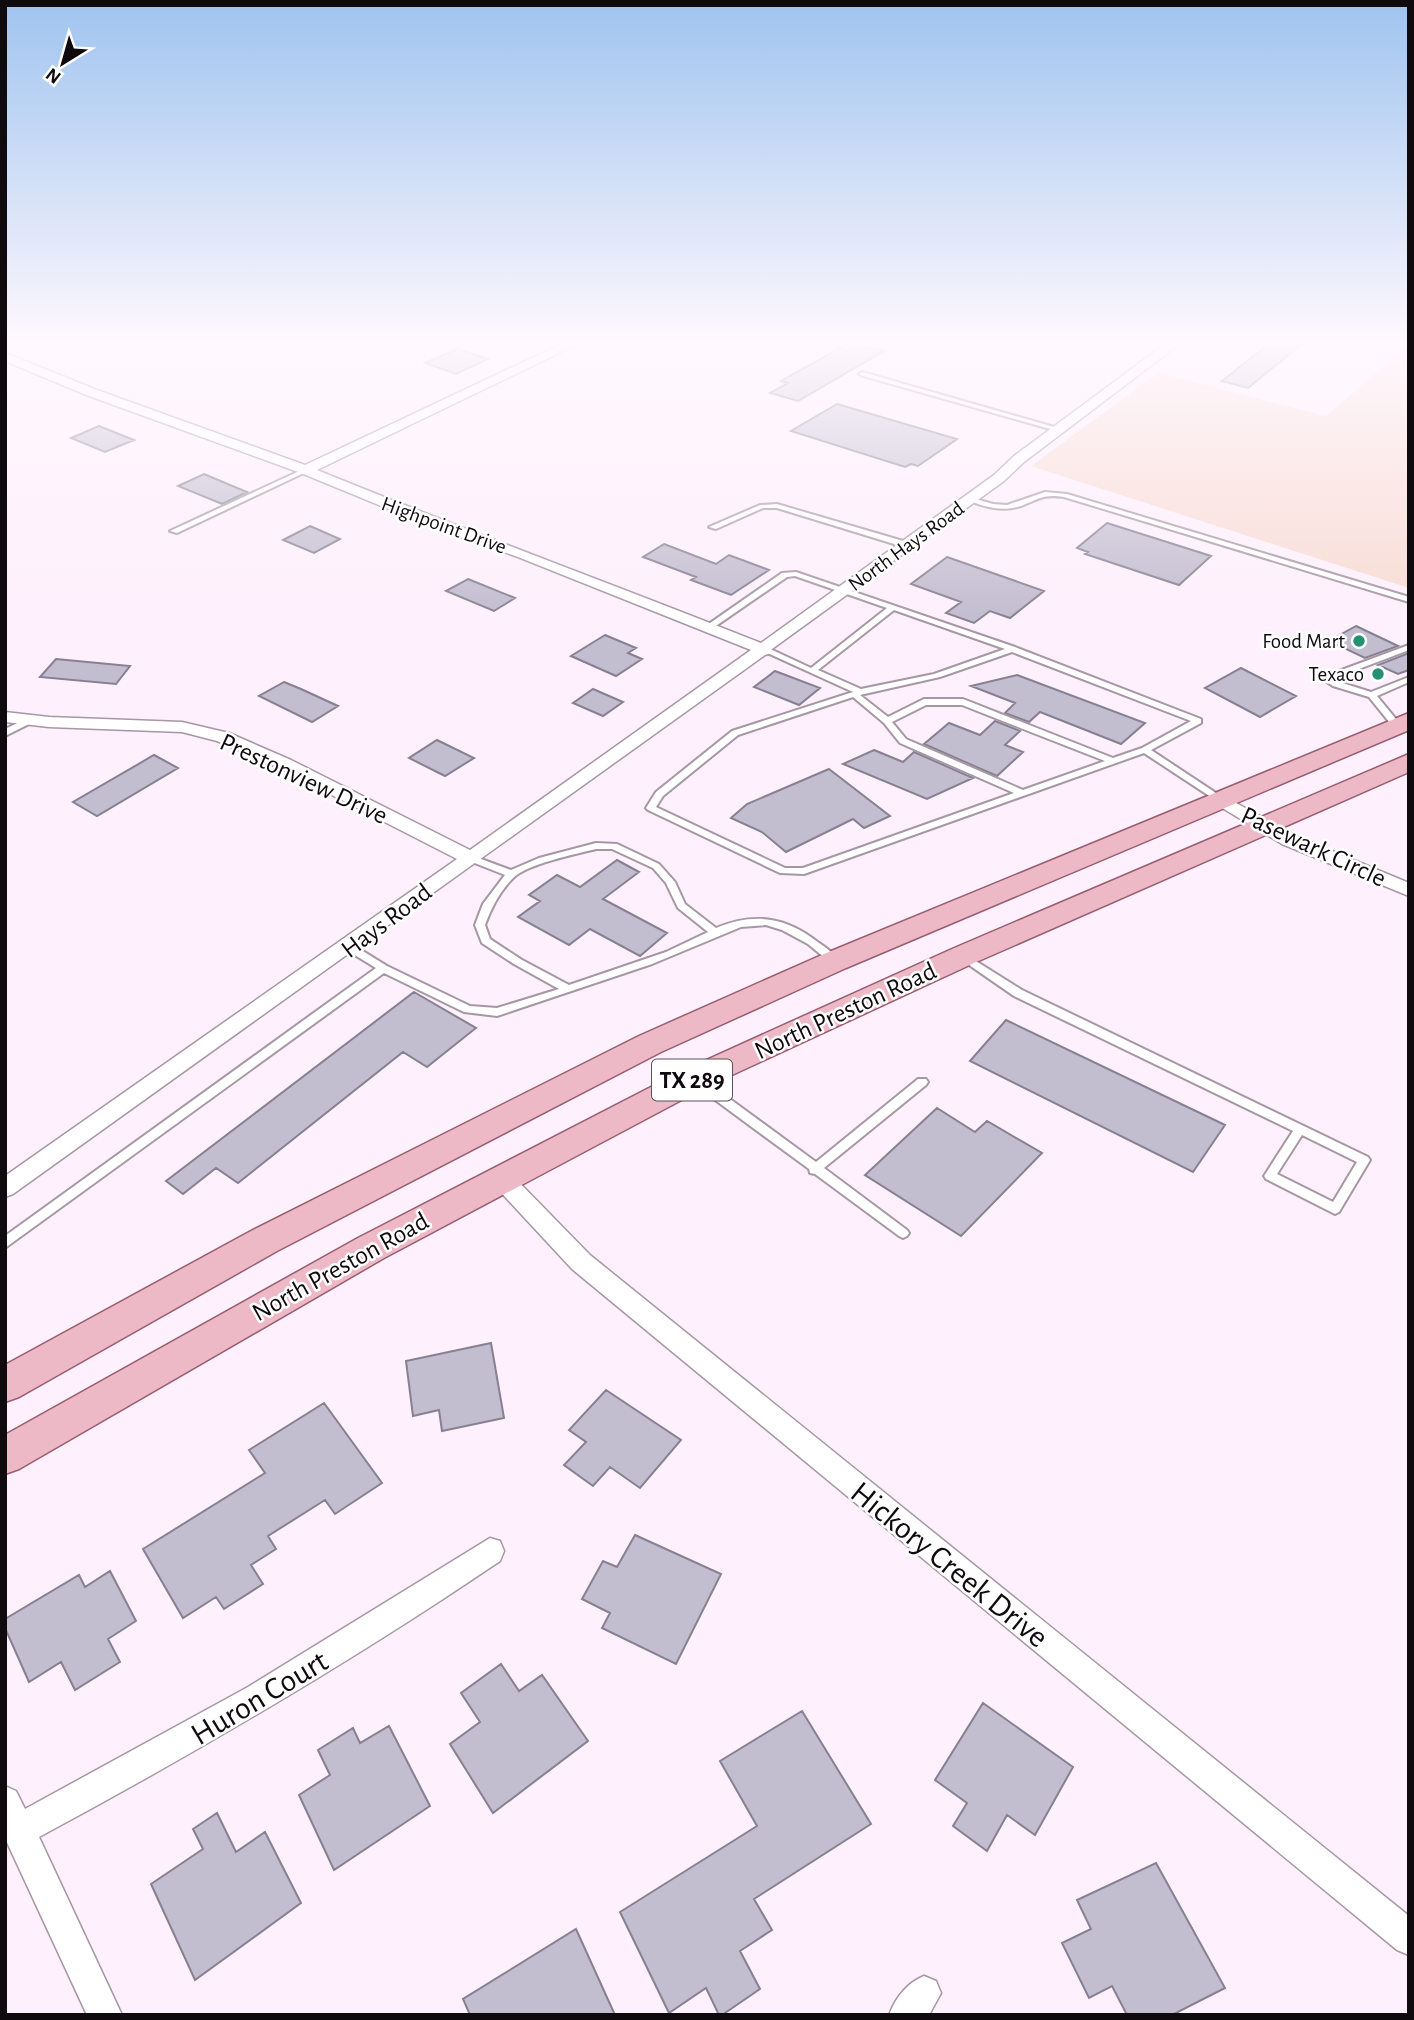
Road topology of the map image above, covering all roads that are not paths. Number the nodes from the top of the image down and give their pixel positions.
1 (203, 433) edge
2 (385, 433) edge
3 (1054, 433) edge
4 (306, 471) junction
5 (969, 499) junction
6 (713, 527) dead end
7 (174, 531) dead end
8 (907, 545) junction
9 (844, 591) junction
10 (1409, 600) edge
11 (892, 608) junction
12 (707, 628) junction
13 (1409, 647) edge
14 (1012, 649) junction
15 (765, 650) junction
16 (812, 671) junction
17 (1409, 678) edge
18 (857, 693) junction
19 (1372, 695) junction
20 (5, 716) edge
21 (30, 719) junction
22 (887, 721) junction
23 (1403, 724) edge
24 (5, 733) edge
25 (1145, 750) junction
26 (1112, 761) junction
27 (1409, 762) edge
28 (1021, 793) junction
29 (1220, 799) junction
30 (1261, 825) junction
31 (470, 858) junction
32 (511, 874) junction
33 (1409, 890) edge
34 (716, 933) junction
35 (349, 947) junction
36 (963, 956) junction
37 (835, 961) junction
38 (383, 968) junction
39 (568, 989) junction
40 (694, 1079) junction
41 (922, 1082) dead end
42 (1300, 1129) junction
43 (814, 1170) junction
44 (502, 1179) junction
45 (5, 1188) edge
46 (903, 1233) dead end
47 (5, 1243) edge
48 (5, 1385) edge
49 (5, 1456) edge
50 (490, 1551) dead end
51 (12, 1816) edge
52 (1409, 1938) edge
53 (105, 2015) edge

1 - 4 street, Highpoint Drive
2 - 4 street
3 - 5 street, North Hays Road
4 - 7 lane
4 - 12 street, Highpoint Drive
5 - 8 street, North Hays Road
5 - 10 lane
6 - 8 lane
8 - 9 street, North Hays Road
9 - 11 lane
9 - 12 lane
9 - 15 street, North Hays Road
11 - 14 lane
11 - 16 lane
12 - 15 street, Highpoint Drive
13 - 19 lane
14 - 18 lane
14 - 25 lane
15 - 16 lane
15 - 31 street, Hays Road
16 - 18 lane
17 - 19 lane
18 - 22 lane
18 - 28 lane
19 - 23 lane
20 - 21 street, Prestonview Drive
21 - 24 lane
21 - 31 street, Prestonview Drive
22 - 26 lane
22 - 28 lane
23 - 29 main road, North Preston Road / TX 289
25 - 26 lane
25 - 29 lane
26 - 28 lane
27 - 30 main road, North Preston Road / TX 289
29 - 30 street, Pasewark Circle
29 - 37 main road, North Preston Road / TX 289
30 - 33 street, Pasewark Circle
30 - 36 main road, North Preston Road / TX 289
31 - 32 lane
31 - 35 street, Hays Road
32 - 34 lane
32 - 39 lane
34 - 37 lane
34 - 39 lane
35 - 38 lane
35 - 45 street, Hays Road
36 - 40 main road, North Preston Road / TX 289
36 - 42 lane
37 - 48 main road, North Preston Road / TX 289
38 - 39 lane
38 - 47 lane
40 - 43 lane
40 - 44 main road, North Preston Road / TX 289
41 - 43 lane
42 - 42 lane
43 - 46 lane
44 - 49 main road, North Preston Road / TX 289
44 - 52 street, Hickory Creek Drive
50 - 51 street, Huron Court
51 - 53 street

